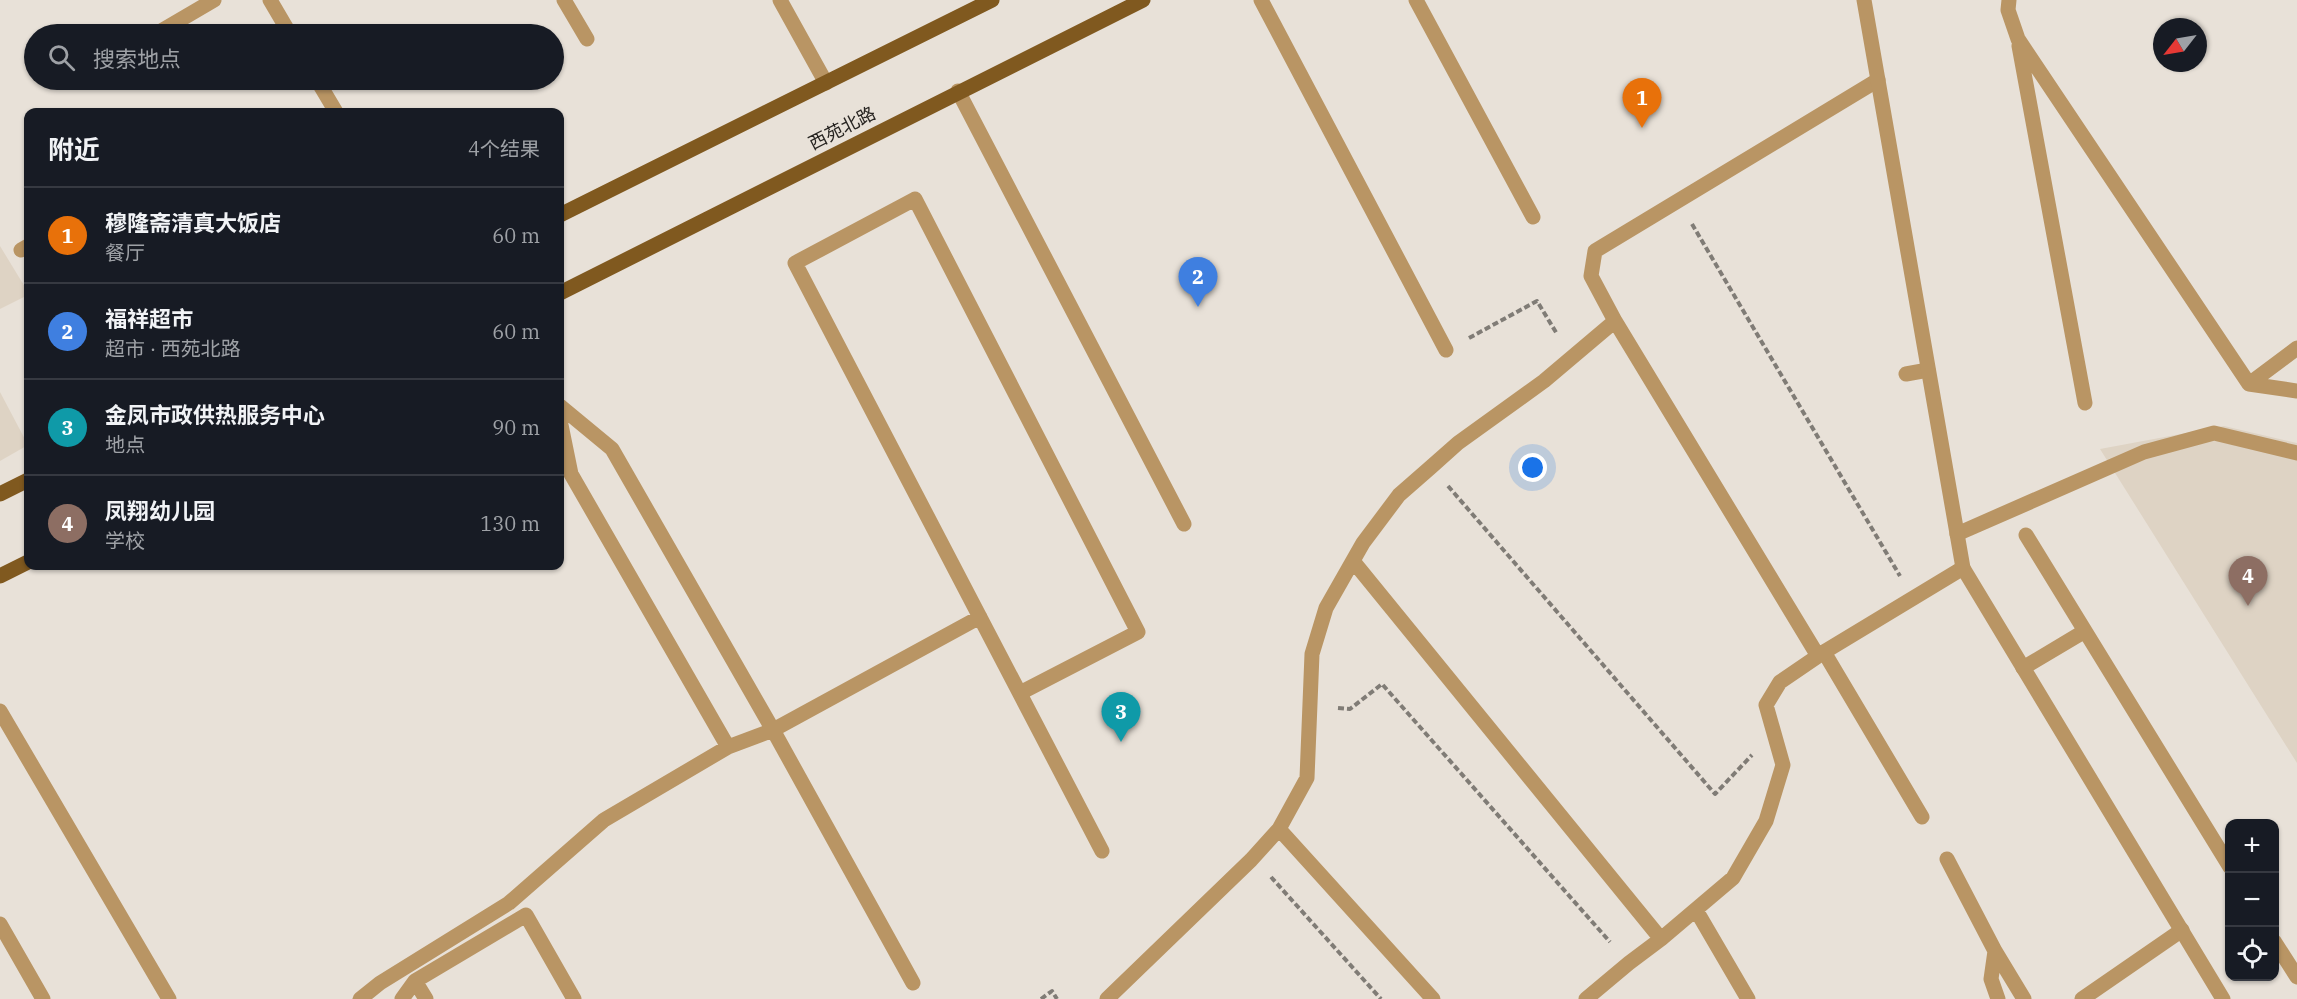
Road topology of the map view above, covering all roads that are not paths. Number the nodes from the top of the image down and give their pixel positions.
1 (214, 0) edge
2 (270, 0) edge
3 (564, 0) edge
4 (780, 0) edge
5 (992, 0) edge
6 (1143, 0) edge
7 (1261, 0) edge
8 (1416, 0) edge
9 (1864, 0) edge
10 (2008, 0) edge
11 (173, 24) edge
12 (284, 24) edge
13 (587, 39) dead end
14 (2018, 39) junction
15 (1878, 80) junction
16 (826, 83) junction
17 (323, 90) edge
18 (958, 91) junction
19 (334, 108) edge
20 (564, 213) edge
21 (1533, 217) dead end
22 (564, 291) edge
23 (1615, 321) junction
24 (2297, 348) edge
25 (1446, 350) road end
26 (1928, 370) junction
27 (1906, 374) dead end
28 (2248, 384) junction
29 (2297, 391) edge
30 (2085, 403) dead end
31 (564, 409) edge
32 (564, 440) edge
33 (2297, 453) edge
34 (24, 482) edge
35 (0, 494) edge
36 (1184, 524) dead end
37 (1957, 534) junction
38 (2026, 534) dead end
39 (1353, 561) junction
40 (24, 564) edge
41 (1963, 568) junction
42 (0, 576) edge
43 (980, 617) junction
44 (2085, 631) junction
45 (1821, 654) junction
46 (2023, 668) junction
47 (1020, 693) junction
48 (0, 711) edge
49 (773, 730) junction
50 (728, 747) junction
51 (1922, 817) dead end
52 (1279, 829) junction
53 (1102, 851) dead end
54 (1947, 859) dead end
55 (2225, 860) edge
56 (1696, 910) junction
57 (0, 924) edge
58 (2182, 930) junction
59 (1662, 939) junction
60 (2279, 949) edge
61 (1995, 951) junction
62 (2297, 977) edge
63 (415, 981) junction
64 (913, 983) dead end
65 (1123, 993) edge
66 (43, 999) edge
67 (169, 999) edge
68 (360, 999) edge
69 (402, 999) edge
70 (426, 999) edge
71 (574, 999) edge
72 (1107, 999) edge
73 (1433, 999) edge
74 (1586, 999) edge
75 (1748, 999) edge
76 (1998, 999) edge
77 (2024, 999) edge
78 (2082, 999) edge
79 (2223, 999) edge

1 - 11 street
2 - 12 street
3 - 13 street
4 - 16 street
5 - 16 main road
6 - 18 main road, 西苑北路
7 - 25 street
8 - 21 street
9 - 15 street
10 - 14 street
14 - 28 street
14 - 30 street
15 - 23 street
15 - 26 street
16 - 20 main road
17 - 19 street
18 - 22 main road, 西苑北路
18 - 36 street
23 - 39 street
23 - 45 street
24 - 28 street
26 - 27 street
26 - 37 street
28 - 29 street
31 - 49 street
32 - 50 street
33 - 37 street
34 - 35 main road
37 - 41 street
38 - 44 street
39 - 52 street
39 - 59 street
40 - 42 main road
41 - 45 street
41 - 46 street
43 - 47 street
43 - 47 street
43 - 49 street
44 - 46 street
44 - 55 street
45 - 51 street
45 - 56 street
46 - 58 street
47 - 53 street
48 - 67 street
49 - 50 street
49 - 64 street
50 - 68 street
52 - 65 street
52 - 73 street
54 - 61 street
56 - 59 street
56 - 75 street
57 - 66 street
58 - 78 street
58 - 79 street
59 - 74 street
60 - 62 street
61 - 76 street
61 - 77 street
63 - 69 street
63 - 70 street
63 - 71 street
65 - 72 street

